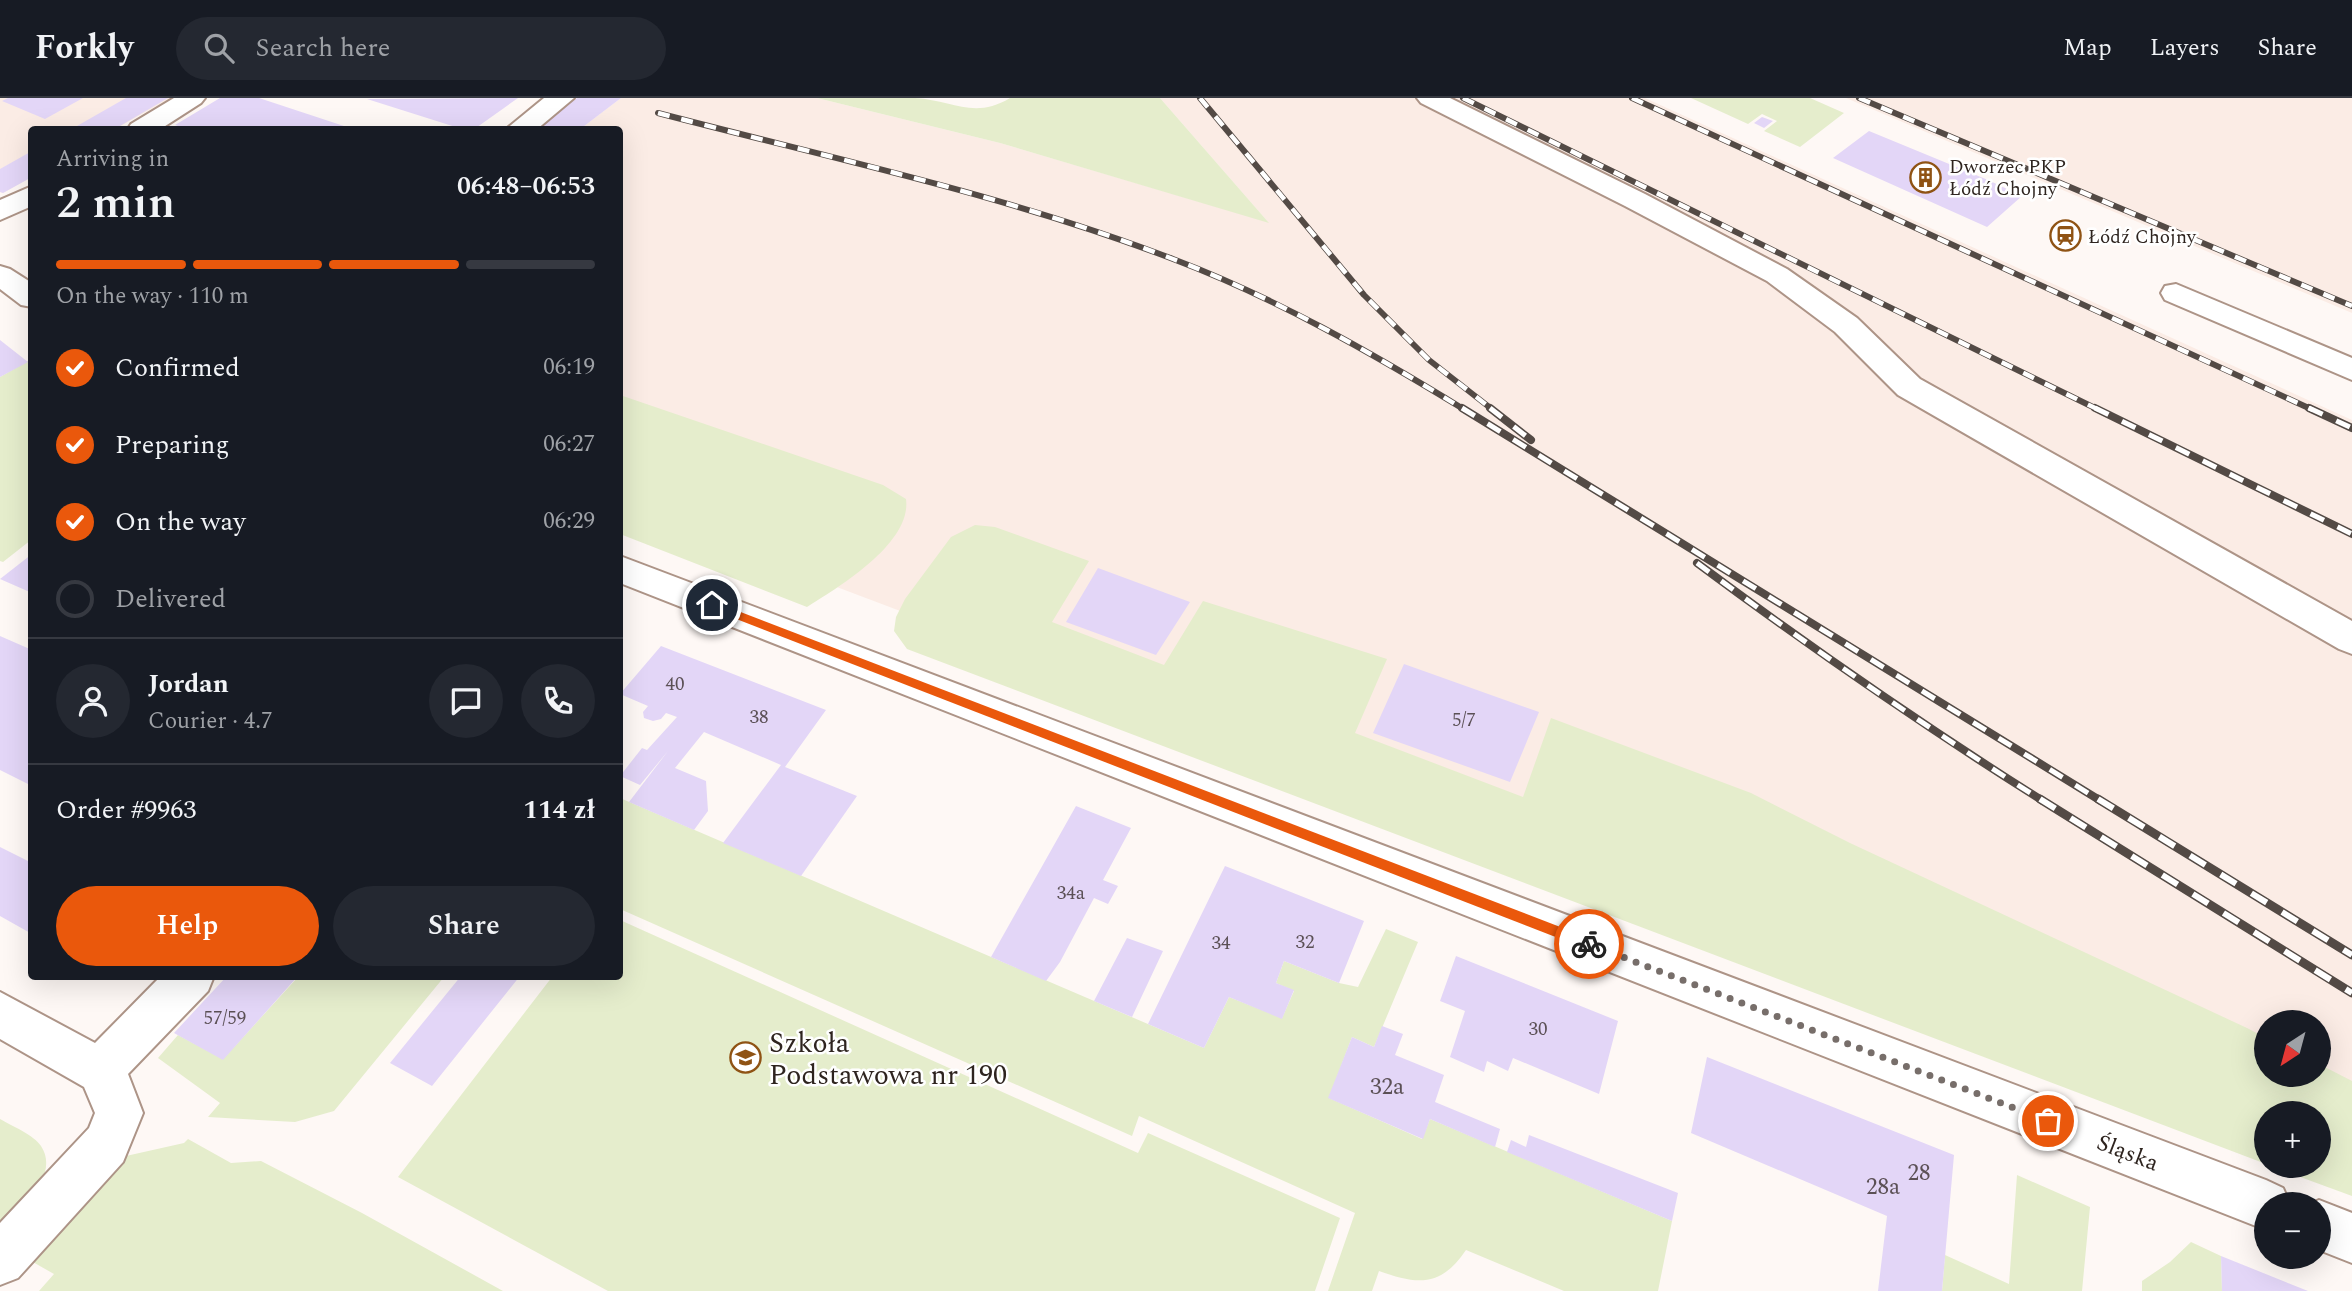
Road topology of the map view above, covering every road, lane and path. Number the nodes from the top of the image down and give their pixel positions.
1 (192, 98) edge
2 (561, 98) edge
3 (1430, 98) edge
4 (146, 126) edge
5 (523, 126) edge
6 (28, 196) edge
7 (0, 212) edge
8 (2176, 293) dead end
9 (2352, 370) edge
10 (623, 570) edge
11 (2352, 639) edge
12 (188, 980) edge
13 (0, 1014) edge
14 (100, 1071) junction
15 (2254, 1200) edge
16 (2331, 1230) edge
17 (2352, 1238) edge
18 (0, 1260) edge

1 - 4 street
2 - 5 street
3 - 11 street
6 - 7 street
8 - 9 street
10 - 15 street, Śląska
12 - 14 street
13 - 14 street
14 - 18 street
16 - 17 street

